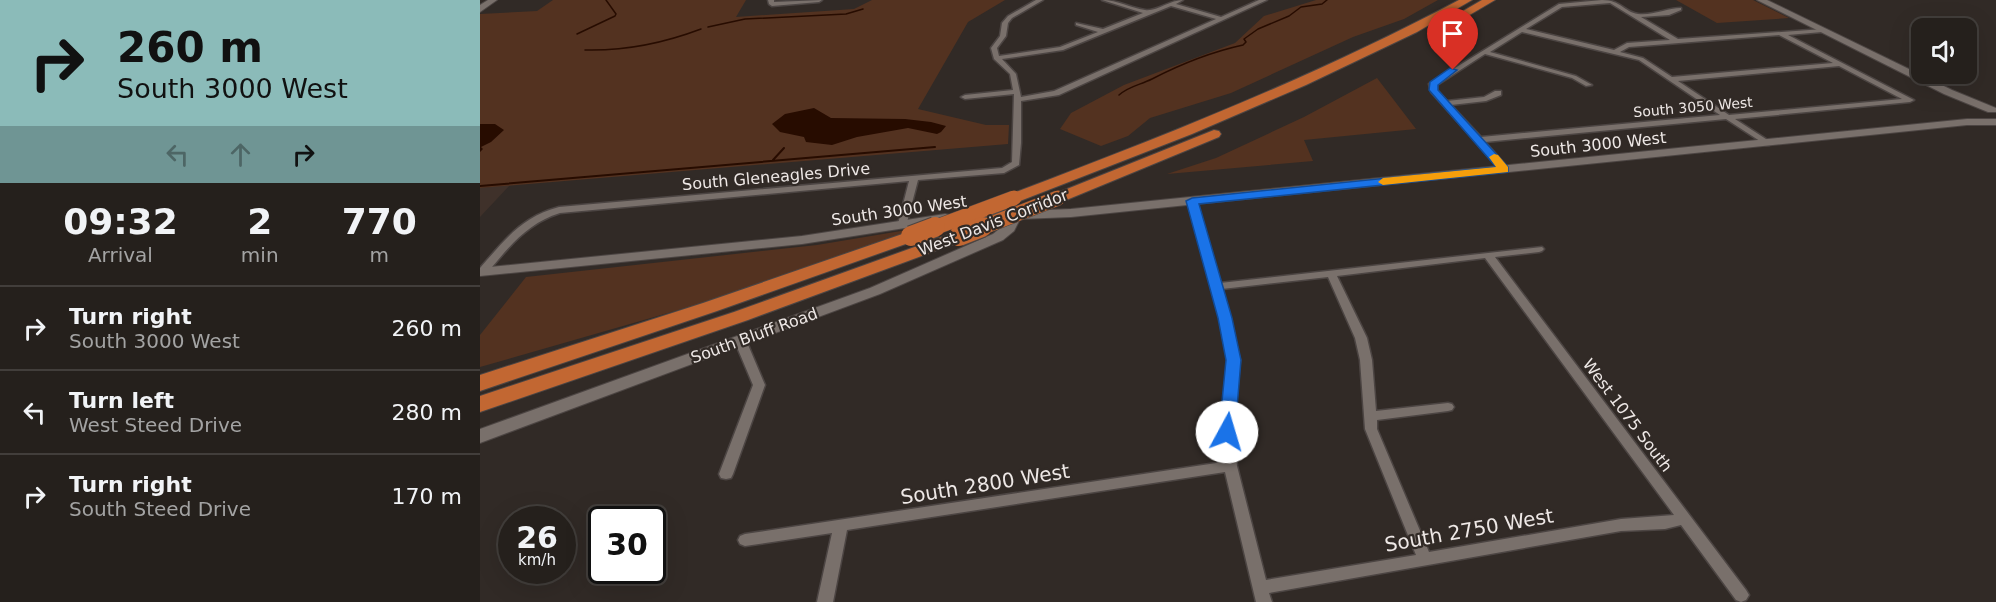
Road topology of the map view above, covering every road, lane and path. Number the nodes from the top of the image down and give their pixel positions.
1 (493, 0) edge
2 (819, 0) edge
3 (1040, 0) edge
4 (1105, 0) edge
5 (1180, 0) edge
6 (1264, 0) edge
7 (1467, 0) edge
8 (1490, 0) edge
9 (1761, 0) edge
10 (1610, 1) edge
11 (772, 2) edge
12 (1171, 4) junction
13 (480, 9) edge
14 (1678, 9) dead end
15 (1148, 13) junction
16 (1635, 16) junction
17 (1222, 19) junction
18 (1078, 24) dead end
19 (1522, 30) junction
20 (1822, 30) junction
21 (1102, 31) junction
22 (1780, 33) junction
23 (1676, 41) junction
24 (1484, 52) junction
25 (1616, 52) junction
26 (996, 58) junction
27 (1842, 64) junction
28 (1672, 79) junction
29 (1588, 85) dead end
30 (1948, 92) junction
31 (1498, 93) dead end
32 (1016, 96) junction
33 (965, 97) dead end
34 (1445, 103) junction
35 (1994, 110) edge
36 (1980, 113) junction
37 (1728, 117) junction
38 (1967, 122) junction
39 (1996, 122) edge
40 (1479, 141) junction
41 (1766, 143) junction
42 (1504, 169) junction
43 (914, 179) junction
44 (1192, 201) junction
45 (1015, 216) junction
46 (907, 230) junction
47 (1539, 249) dead end
48 (1488, 255) junction
49 (482, 272) edge
50 (1331, 273) junction
51 (1216, 287) junction
52 (709, 316) junction
53 (740, 340) junction
54 (480, 371) edge
55 (480, 382) edge
56 (480, 404) edge
57 (1448, 407) dead end
58 (480, 410) edge
59 (1370, 416) junction
60 (480, 436) edge
61 (1230, 466) junction
62 (726, 474) dead end
63 (1684, 519) junction
64 (841, 525) junction
65 (745, 540) dead end
66 (1425, 559) junction
67 (1262, 595) edge
68 (1741, 595) dead end
69 (825, 602) edge

1 - 13 main road
2 - 11 street
3 - 26 street
4 - 15 street
5 - 12 street
6 - 17 street
7 - 46 highway, West Davis Corridor, bridge
8 - 52 highway, West Davis Corridor, bridge
9 - 20 main road
10 - 16 street
10 - 19 street
12 - 15 street
12 - 17 street
14 - 16 street
15 - 21 street
16 - 23 street
17 - 32 street
18 - 21 street
19 - 24 street
19 - 25 street
20 - 22 street
20 - 30 main road
21 - 26 street
22 - 23 street
22 - 27 street
23 - 25 street
24 - 29 street
24 - 34 street
25 - 28 street
26 - 32 street
27 - 28 street
27 - 37 street, South 3050 West
28 - 37 street
30 - 35 main road
30 - 36 main road
31 - 34 street
32 - 33 street
32 - 43 street, South Gleneagles Drive
34 - 40 street
35 - 36 main road
36 - 38 main road, South 3000 West
36 - 39 main road
37 - 40 street, South 3050 West
37 - 41 street
38 - 39 main road, South 3000 West
38 - 41 main road, South 3000 West
40 - 42 street
41 - 42 main road, South 3000 West
42 - 44 main road, South 3000 West
43 - 46 street
43 - 49 street, South Gleneagles Drive
44 - 45 main road, South 3000 West
44 - 51 street
45 - 46 main road, South 3000 West
45 - 53 main road, South Bluff Road
46 - 49 main road, South 3000 West
46 - 52 highway, West Davis Corridor
47 - 48 street
48 - 50 street
48 - 63 street, West 1075 South
50 - 51 street
50 - 59 street
51 - 61 street
52 - 54 highway
52 - 55 highway, West Davis Corridor
52 - 56 highway, West Davis Corridor
52 - 58 highway
53 - 60 main road, South Bluff Road
53 - 62 street
57 - 59 street
59 - 66 street
61 - 64 street, South 2800 West
61 - 67 street
63 - 66 street, South 2750 West
63 - 68 street, West 1075 South
64 - 65 street, South 2800 West
64 - 69 street
66 - 67 street, South 2750 West

